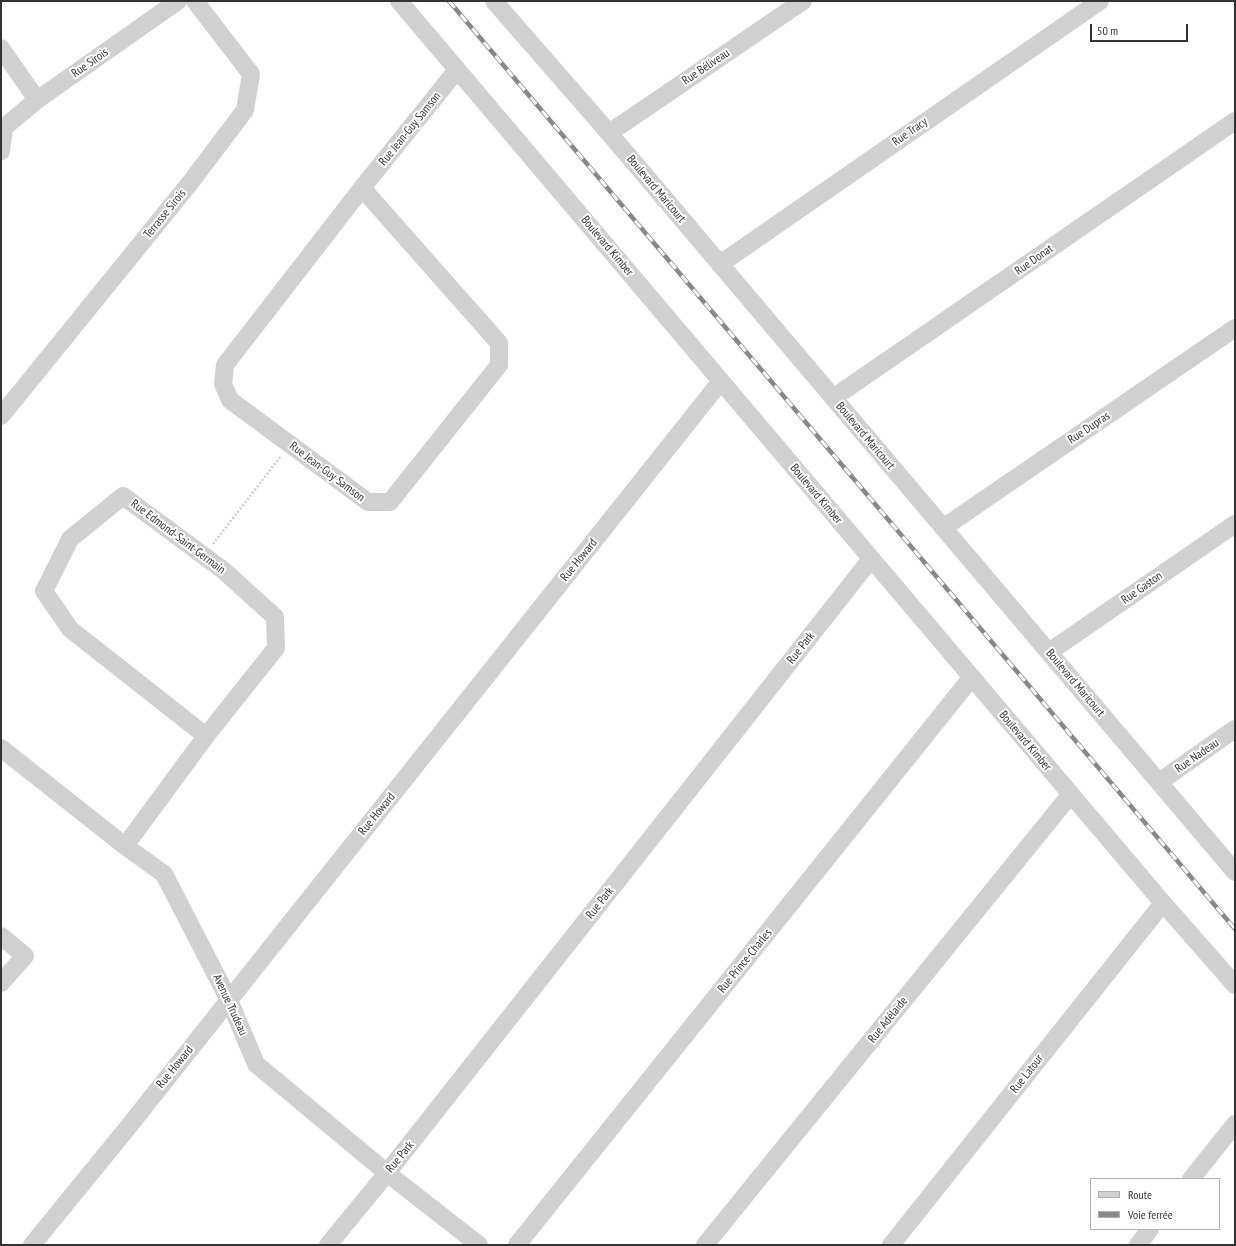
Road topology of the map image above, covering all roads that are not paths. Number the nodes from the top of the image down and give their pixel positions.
1 (178, 1) edge
2 (194, 1) edge
3 (399, 1) edge
4 (495, 1) edge
5 (803, 1) edge
6 (1100, 1) edge
7 (1, 48) edge
8 (457, 70) junction
9 (37, 100) junction
10 (1235, 121) edge
11 (2, 129) edge
12 (609, 133) junction
13 (1, 151) edge
14 (362, 188) junction
15 (720, 264) junction
16 (1235, 328) edge
17 (721, 382) junction
18 (833, 398) junction
19 (1, 416) edge
20 (1235, 524) edge
21 (943, 528) junction
22 (871, 559) junction
23 (1049, 652) junction
24 (972, 677) junction
25 (1235, 729) edge
26 (206, 736) junction
27 (1, 748) edge
28 (1159, 782) junction
29 (1071, 794) junction
30 (125, 846) junction
31 (1235, 872) edge
32 (1163, 903) junction
33 (1, 936) edge
34 (1, 984) edge
35 (1235, 985) edge
36 (229, 1000) junction
37 (1235, 1124) edge
38 (387, 1173) junction
39 (1192, 1178) edge
40 (1149, 1230) edge
41 (32, 1245) edge
42 (328, 1245) edge
43 (478, 1245) edge
44 (517, 1245) edge
45 (705, 1245) edge
46 (891, 1245) edge
47 (1138, 1245) edge

1 - 9 street, Rue Sirois
2 - 19 street, Terrasse Sirois
3 - 8 street, Boulevard Kimber
4 - 12 street, Boulevard Maricourt
5 - 12 street, Rue Béliveau
6 - 15 street, Rue Tracy
7 - 9 street
8 - 14 street, Rue Jean-Guy Samson
8 - 17 street, Boulevard Kimber
9 - 11 street, Rue Sirois
10 - 18 street, Rue Donat
11 - 13 street, Rue Sirois
12 - 15 street, Boulevard Maricourt
14 - 14 street, Rue Jean-Guy Samson
15 - 18 street, Boulevard Maricourt
16 - 21 street, Rue Dupras
17 - 22 street, Boulevard Kimber
17 - 36 street, Rue Howard
18 - 21 street, Boulevard Maricourt
20 - 23 street, Rue Gaston
21 - 23 street, Boulevard Maricourt
22 - 24 street, Boulevard Kimber
22 - 38 street, Rue Park
23 - 28 street, Boulevard Maricourt
24 - 29 street, Boulevard Kimber
24 - 44 street, Rue Prince-Charles
25 - 28 street, Rue Nadeau
26 - 26 street, Rue Edmond-Saint-Germain
26 - 30 street, Rue Edmond-Saint-Germain
27 - 30 street, Avenue Trudeau
28 - 31 street, Boulevard Maricourt
29 - 32 street, Boulevard Kimber
29 - 45 street, Rue Adélaïde
30 - 36 street, Avenue Trudeau
32 - 35 street, Boulevard Kimber
32 - 46 street, Rue Latour
33 - 34 street
36 - 38 street, Avenue Trudeau
36 - 41 street, Rue Howard
37 - 39 street
38 - 42 street, Rue Park
38 - 43 street, Avenue Trudeau
40 - 47 street

